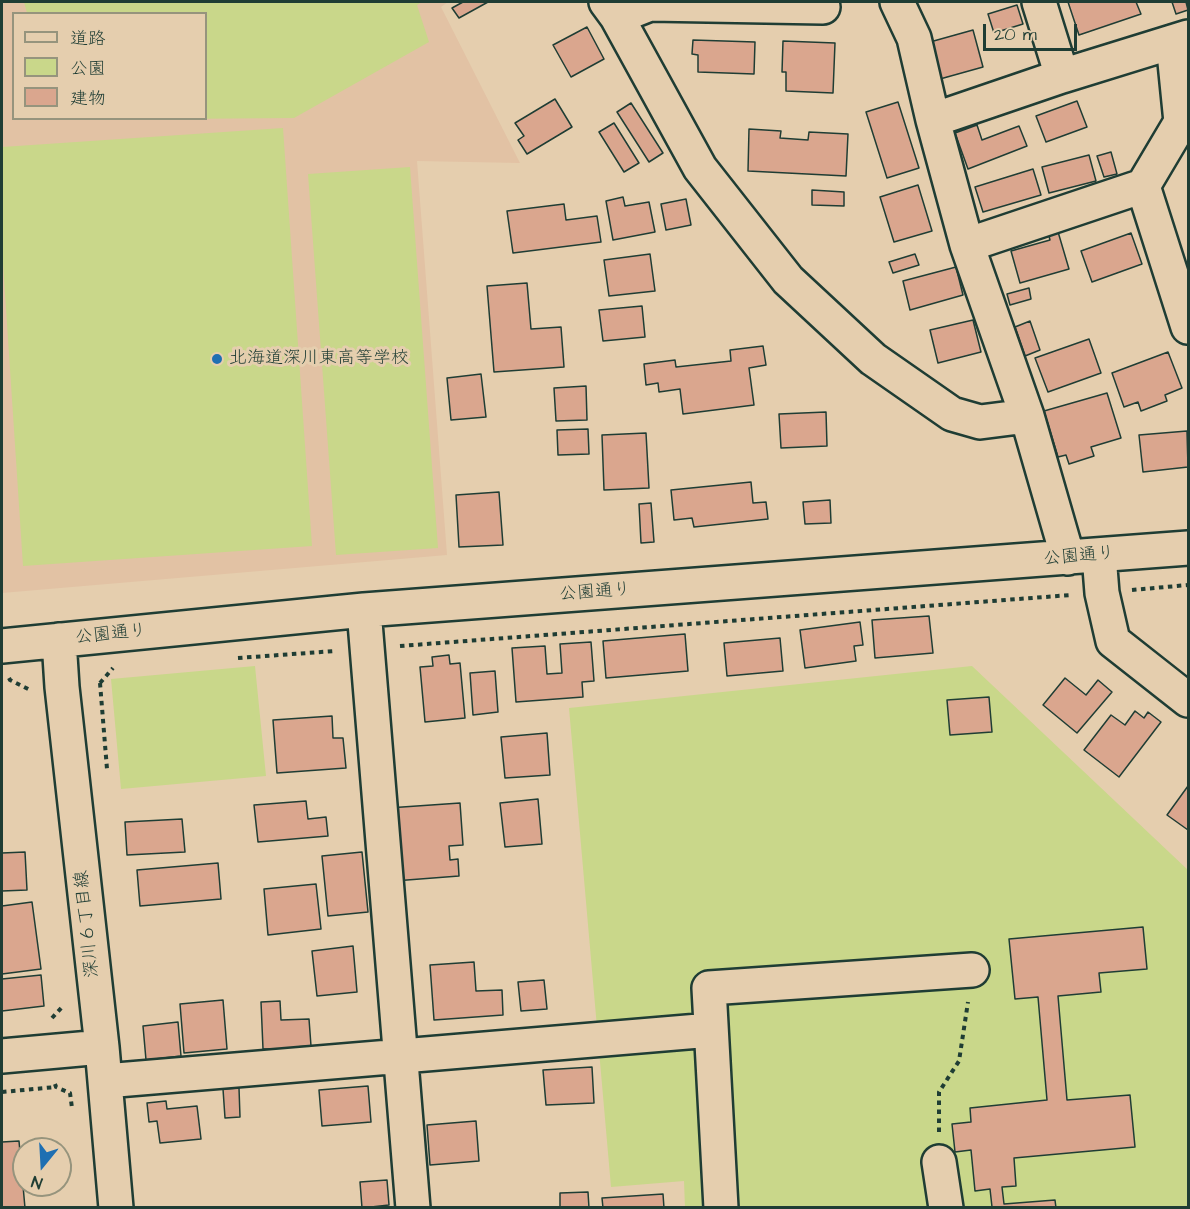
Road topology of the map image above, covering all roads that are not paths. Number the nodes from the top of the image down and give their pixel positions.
1 (897, 2) edge
2 (1040, 2) edge
3 (823, 7) dead end
4 (611, 9) edge
5 (1181, 40) edge
6 (1062, 76) junction
7 (933, 120) junction
8 (1143, 186) junction
9 (967, 245) junction
10 (1188, 327) edge
11 (1027, 416) junction
12 (1188, 549) edge
13 (1083, 557) junction
14 (364, 610) junction
15 (59, 640) junction
16 (2, 646) edge
17 (1188, 700) edge
18 (972, 970) road end
19 (711, 1030) junction
20 (102, 1047) junction
21 (399, 1054) junction
22 (2, 1056) edge
23 (105, 1081) junction
24 (939, 1162) road end
25 (116, 1208) edge
26 (413, 1208) edge
27 (721, 1208) edge
28 (946, 1208) edge

1 - 7 street
2 - 6 street
3 - 4 street
4 - 11 street
5 - 6 street
5 - 8 street
6 - 7 street
7 - 9 street
8 - 9 street
8 - 10 street
9 - 11 street
11 - 13 street
12 - 13 street, 公園通り
13 - 14 street, 公園通り
13 - 17 street
14 - 15 street, 公園通り
14 - 21 street
15 - 16 street, 公園通り
15 - 20 street, 深川６丁目線
18 - 19 street
19 - 21 street
19 - 27 street
20 - 22 street
20 - 23 street, 深川６丁目線
21 - 23 street
21 - 26 street
23 - 25 street, 深川６丁目線
24 - 28 street

